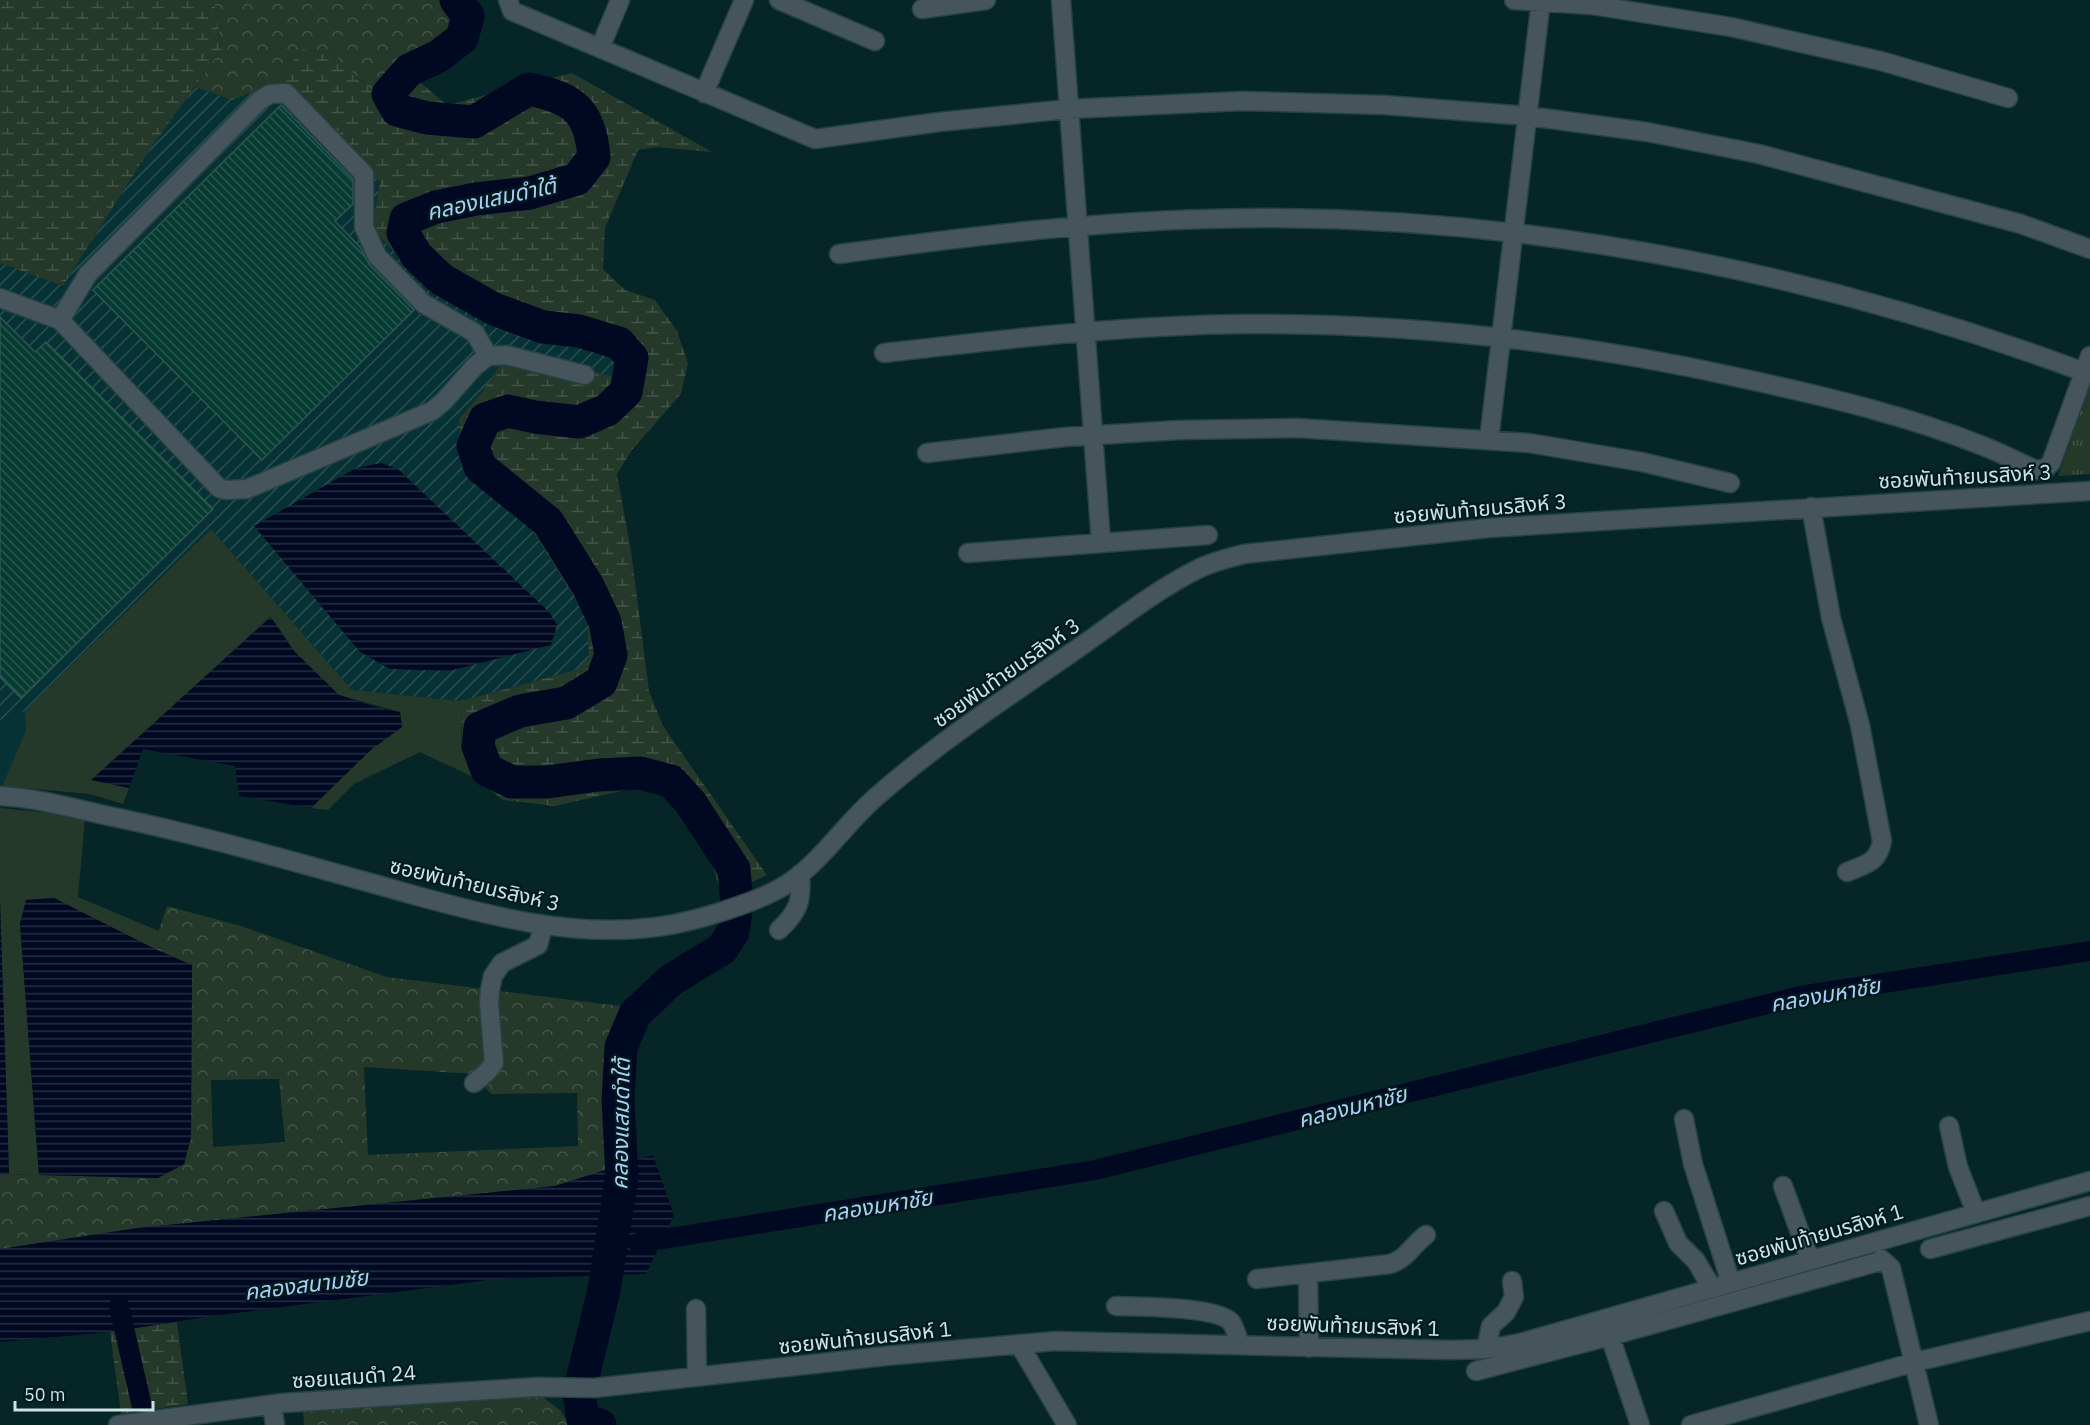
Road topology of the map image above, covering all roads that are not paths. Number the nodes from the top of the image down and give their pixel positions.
1 (507, 0) edge
2 (620, 0) edge
3 (744, 0) edge
4 (779, 0) edge
5 (986, 0) edge
6 (1061, 0) edge
7 (1514, 0) edge
8 (1541, 1) edge
9 (922, 9) dead end
10 (874, 41) dead end
11 (600, 48) junction
12 (704, 93) junction
13 (2008, 98) dead end
14 (1069, 109) junction
15 (1528, 116) junction
16 (1078, 226) junction
17 (1514, 233) junction
18 (2090, 249) edge
19 (839, 254) dead end
20 (0, 298) edge
21 (60, 320) junction
22 (1086, 332) junction
23 (1501, 336) junction
24 (884, 353) dead end
25 (488, 356) junction
26 (2087, 364) edge
27 (585, 375) dead end
28 (1093, 436) junction
29 (1488, 440) junction
30 (927, 453) dead end
31 (1730, 483) dead end
32 (2090, 491) edge
33 (1811, 507) junction
34 (1208, 535) dead end
35 (1101, 542) junction
36 (968, 553) dead end
37 (0, 796) edge
38 (1847, 872) dead end
39 (800, 874) junction
40 (543, 926) junction
41 (779, 930) dead end
42 (474, 1083) dead end
43 (1684, 1119) dead end
44 (1948, 1126) dead end
45 (2090, 1181) edge
46 (1783, 1186) dead end
47 (2090, 1206) edge
48 (1664, 1211) dead end
49 (1976, 1213) junction
50 (1425, 1235) dead end
51 (1930, 1249) dead end
52 (1810, 1260) junction
53 (1308, 1274) junction
54 (1257, 1279) dead end
55 (1512, 1281) dead end
56 (1731, 1283) junction
57 (1712, 1288) junction
58 (1116, 1306) dead end
59 (696, 1309) dead end
60 (2090, 1321) edge
61 (1610, 1336) junction
62 (1019, 1344) junction
63 (1240, 1344) junction
64 (1309, 1348) junction
65 (1485, 1349) junction
66 (1915, 1362) junction
67 (1476, 1371) dead end
68 (697, 1376) junction
69 (594, 1388) joint
70 (272, 1405) junction
71 (152, 1423) edge
72 (118, 1425) edge
73 (275, 1425) edge
74 (1067, 1425) edge
75 (1640, 1425) edge
76 (1691, 1425) edge
77 (1929, 1425) edge

1 - 11 street
2 - 11 street
3 - 12 street
4 - 10 street
5 - 9 street
6 - 14 street
7 - 8 street
8 - 13 street
8 - 15 street
11 - 12 street
12 - 14 street
14 - 15 street
14 - 16 street
15 - 17 street
15 - 18 street
16 - 17 street
16 - 19 street
16 - 22 street
17 - 23 street
17 - 26 street
20 - 21 street
21 - 25 street
21 - 25 street
22 - 23 street
22 - 24 street
22 - 28 street
23 - 26 street
23 - 29 street
25 - 27 street
28 - 29 street
28 - 30 street
28 - 35 street
29 - 31 street
32 - 33 street, ซอยพันท้ายนรสิงห์ 3
33 - 38 street
33 - 39 street, ซอยพันท้ายนรสิงห์ 3
34 - 35 street
35 - 36 street
37 - 40 street, ซอยพันท้ายนรสิงห์ 3
39 - 40 street, ซอยพันท้ายนรสิงห์ 3
39 - 41 street
40 - 42 street
43 - 56 street
44 - 49 street
45 - 49 street, ซอยพันท้ายนรสิงห์ 1
46 - 52 street
47 - 51 street
48 - 57 street
49 - 52 street, ซอยพันท้ายนรสิงห์ 1
50 - 53 street
52 - 56 street, ซอยพันท้ายนรสิงห์ 1
53 - 54 street
53 - 64 street
55 - 65 street
56 - 57 street, ซอยพันท้ายนรสิงห์ 1
57 - 65 street, ซอยพันท้ายนรสิงห์ 1
58 - 63 street
59 - 68 street
60 - 66 street
61 - 66 street
61 - 67 street
61 - 75 street
62 - 63 street, ซอยพันท้ายนรสิงห์ 1
62 - 68 street, ซอยพันท้ายนรสิงห์ 1
62 - 74 street
63 - 64 street, ซอยพันท้ายนรสิงห์ 1
64 - 65 street, ซอยพันท้ายนรสิงห์ 1
66 - 76 street
66 - 77 street
68 - 69 street, ซอยพันท้ายนรสิงห์ 1
69 - 70 street, ซอยแสมดำ 24
70 - 71 street, ซอยแสมดำ 24
70 - 73 street
71 - 72 street, ซอยแสมดำ 24

